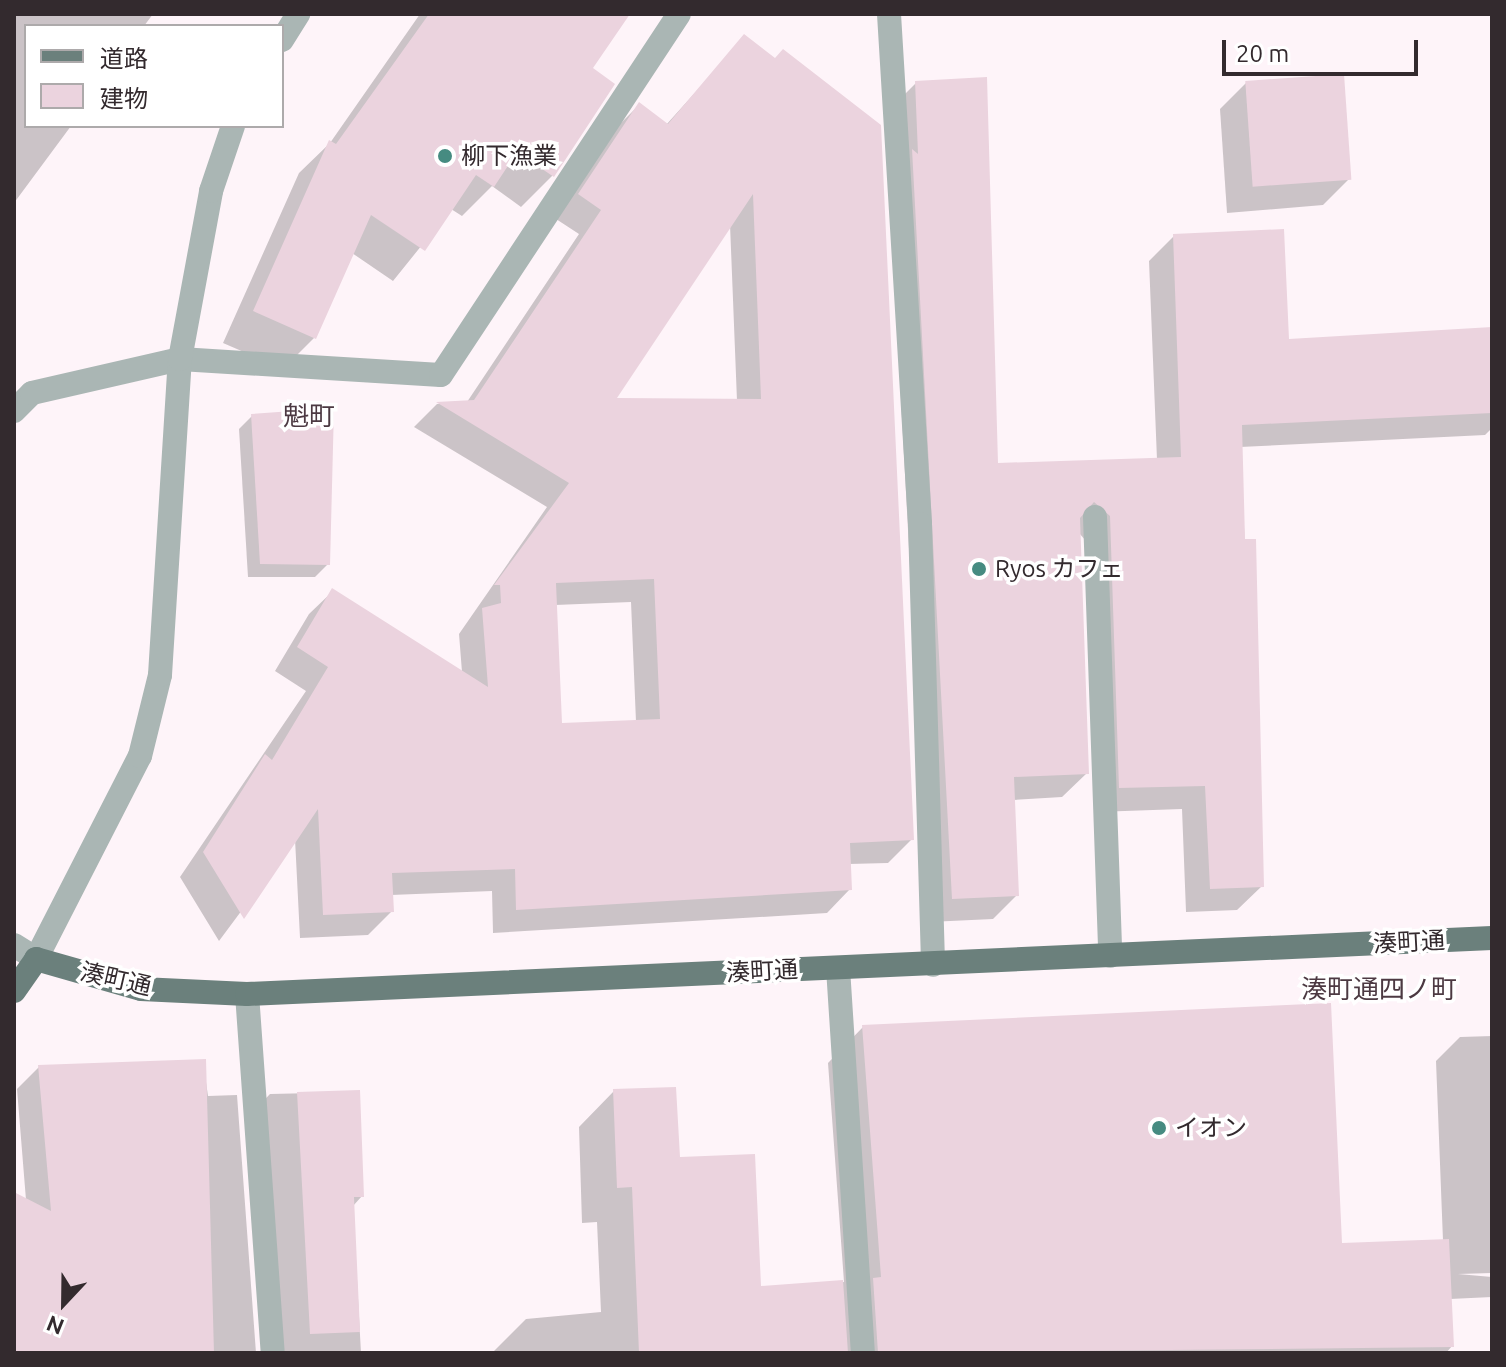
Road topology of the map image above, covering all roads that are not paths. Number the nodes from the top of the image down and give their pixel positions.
1 (298, 14) edge
2 (679, 14) edge
3 (889, 14) edge
4 (284, 37) edge
5 (232, 128) edge
6 (180, 359) junction
7 (14, 411) edge
8 (1095, 517) dead end
9 (1492, 938) edge
10 (14, 945) edge
11 (1110, 956) junction
12 (36, 959) junction
13 (933, 965) junction
14 (838, 968) junction
15 (14, 991) edge
16 (247, 994) junction
17 (273, 1353) edge
18 (863, 1353) edge

1 - 4 street
2 - 6 street
3 - 13 street
5 - 6 street
6 - 7 street
6 - 12 street
8 - 11 street
9 - 11 main road, 湊町通
10 - 12 street
11 - 13 main road, 湊町通
12 - 15 main road
12 - 16 main road, 湊町通
13 - 14 main road, 湊町通
14 - 16 main road, 湊町通
14 - 18 street
16 - 17 street

